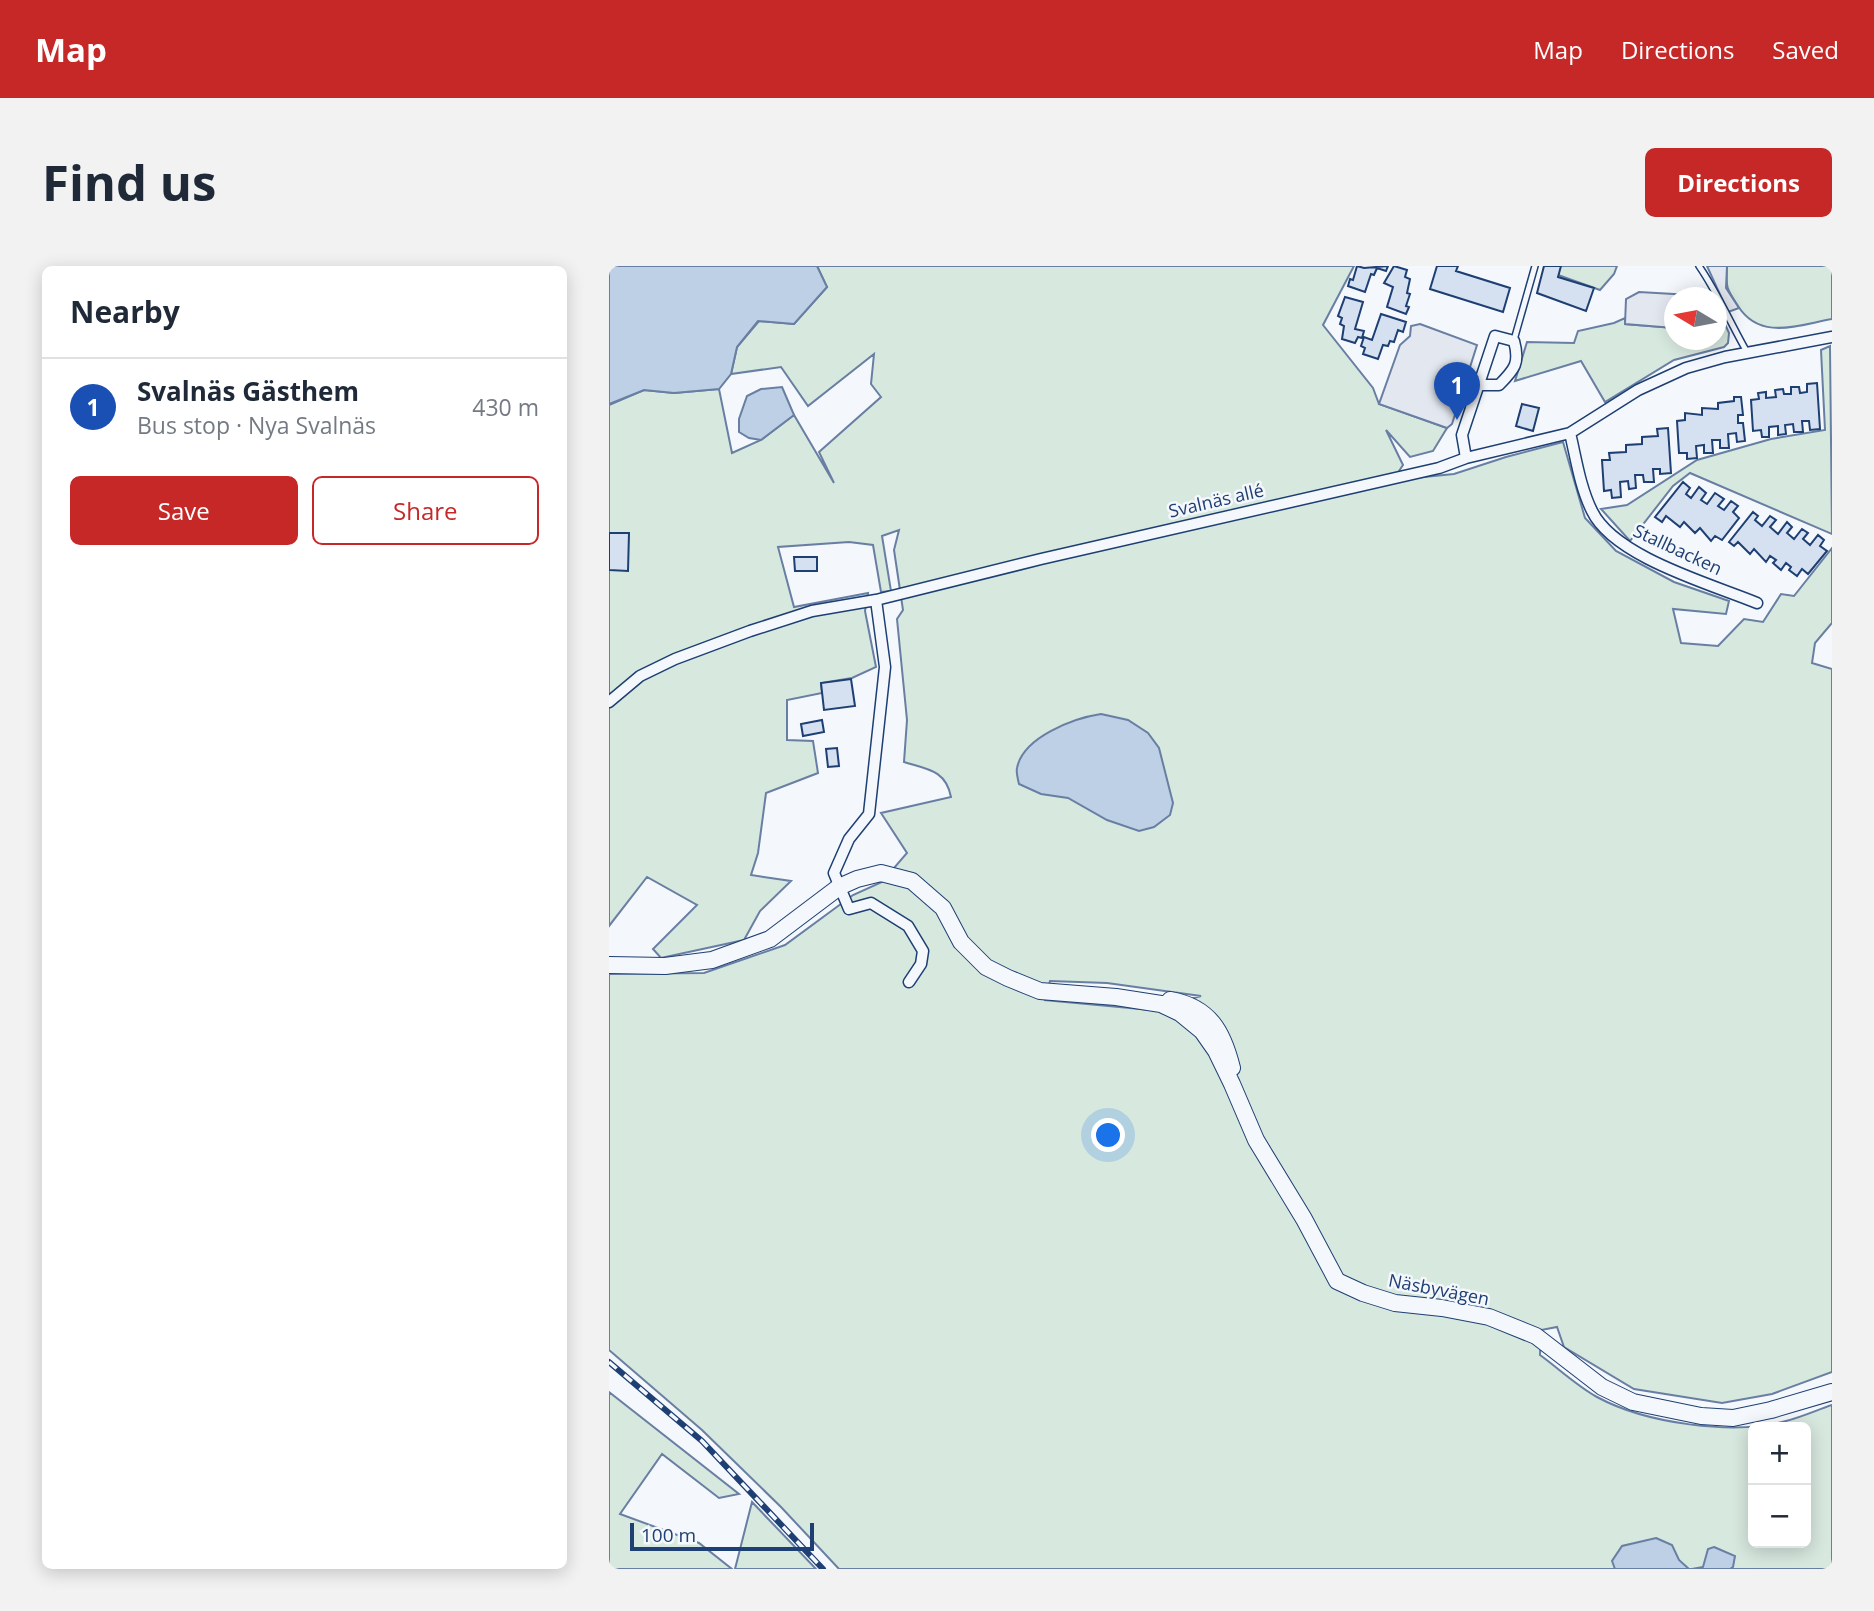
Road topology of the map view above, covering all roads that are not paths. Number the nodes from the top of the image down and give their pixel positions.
1 (1535, 266) edge
2 (1699, 266) edge
3 (1832, 337) edge
4 (1514, 341) junction
5 (1748, 353) junction
6 (1477, 385) junction
7 (1570, 433) junction
8 (1466, 458) junction
9 (876, 600) junction
10 (1757, 603) dead end
11 (609, 702) edge
12 (839, 887) junction
13 (609, 965) edge
14 (909, 982) dead end
15 (1832, 1392) edge

1 - 4 lane
2 - 5 lane
3 - 5 street, Svalnäs allé
4 - 6 street
4 - 6 street
5 - 7 street, Svalnäs allé
6 - 8 street
7 - 8 street, Svalnäs allé
7 - 10 street, Stallbacken
8 - 9 street, Svalnäs allé
9 - 11 street, Svalnäs allé
9 - 12 street
12 - 13 street, Näsbyvägen
12 - 14 street
12 - 15 street, Näsbyvägen

